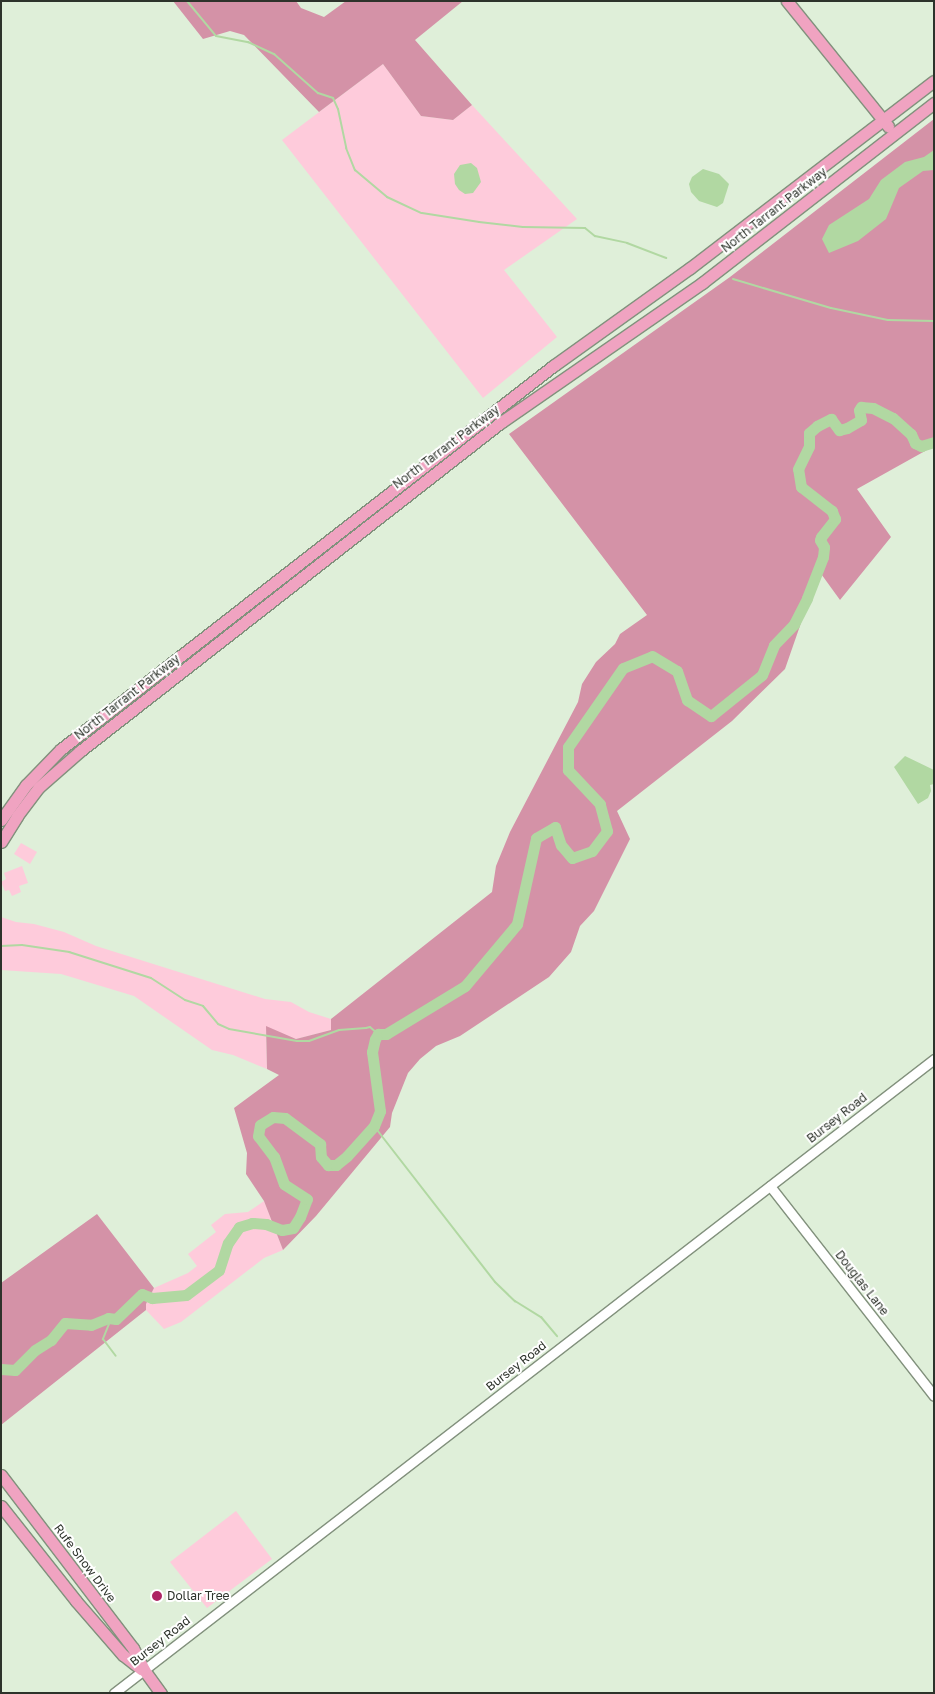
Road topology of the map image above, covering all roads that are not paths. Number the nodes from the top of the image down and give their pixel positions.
1 (787, 1) edge
2 (934, 81) edge
3 (934, 102) edge
4 (884, 120) junction
5 (893, 133) junction
6 (1, 820) edge
7 (1, 842) edge
8 (934, 1059) edge
9 (770, 1186) junction
10 (934, 1396) edge
11 (1, 1475) edge
12 (1, 1506) edge
13 (56, 1548) junction
14 (42, 1558) junction
15 (144, 1670) junction
16 (114, 1693) edge
17 (161, 1693) edge

1 - 4 main road
2 - 4 main road, North Tarrant Parkway
3 - 5 main road, North Tarrant Parkway
4 - 5 main road
4 - 6 main road, North Tarrant Parkway
5 - 7 main road, North Tarrant Parkway
8 - 9 street, Bursey Road
9 - 10 street, Douglas Lane
9 - 15 street, Bursey Road
11 - 13 main road, Rufe Snow Drive
12 - 14 main road, Rufe Snow Drive
13 - 14 main road
13 - 15 main road, Rufe Snow Drive
14 - 15 main road, Rufe Snow Drive
15 - 16 street, Bursey Road
15 - 17 main road, Rufe Snow Drive

